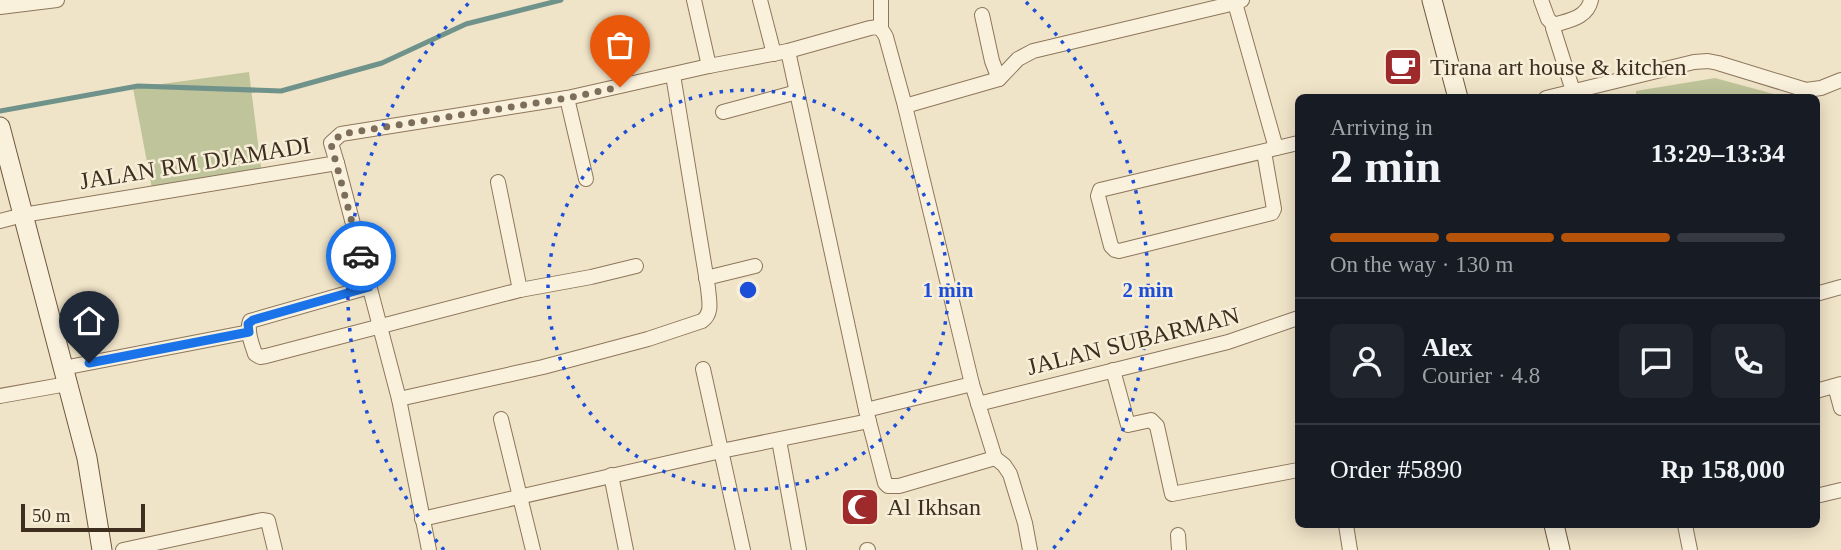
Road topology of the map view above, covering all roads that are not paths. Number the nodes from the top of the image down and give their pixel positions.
1 (57, 0) edge
2 (694, 0) edge
3 (760, 0) edge
4 (881, 0) edge
5 (1432, 0) edge
6 (1541, 0) edge
7 (1591, 0) edge
8 (1239, 2) edge
9 (0, 7) edge
10 (982, 15) dead end
11 (1554, 25) junction
12 (881, 29) junction
13 (781, 52) junction
14 (709, 66) junction
15 (673, 75) junction
16 (999, 79) junction
17 (1839, 86) edge
18 (1573, 91) junction
19 (797, 92) junction
20 (1457, 94) edge
21 (1561, 94) edge
22 (567, 98) junction
23 (905, 106) junction
24 (723, 112) dead end
25 (0, 127) edge
26 (1295, 144) edge
27 (1270, 150) junction
28 (4, 157) edge
29 (337, 163) junction
30 (586, 180) dead end
31 (498, 182) dead end
32 (23, 215) junction
33 (0, 220) edge
34 (636, 266) dead end
35 (755, 266) dead end
36 (706, 278) junction
37 (369, 287) junction
38 (1841, 287) edge
39 (520, 290) junction
40 (1820, 293) edge
41 (1295, 319) edge
42 (380, 327) junction
43 (249, 332) junction
44 (702, 369) dead end
45 (1113, 370) junction
46 (65, 376) junction
47 (972, 384) junction
48 (1838, 385) edge
49 (1820, 390) edge
50 (0, 396) edge
51 (399, 399) junction
52 (978, 404) junction
53 (1841, 408) edge
54 (867, 415) junction
55 (501, 419) dead end
56 (779, 440) junction
57 (721, 451) junction
58 (995, 458) junction
59 (1295, 471) edge
60 (611, 475) junction
61 (1841, 490) edge
62 (1820, 495) edge
63 (521, 496) junction
64 (422, 519) junction
65 (1346, 528) edge
66 (1555, 528) edge
67 (1685, 528) edge
68 (102, 550) edge
69 (123, 550) edge
70 (275, 550) edge
71 (429, 550) edge
72 (533, 550) edge
73 (626, 550) edge
74 (743, 550) edge
75 (799, 550) edge
76 (1030, 550) edge
77 (1350, 550) edge
78 (1560, 550) edge
79 (1689, 550) edge

1 - 9 street
2 - 14 street
3 - 13 street
4 - 12 street
5 - 20 street
6 - 11 street
7 - 11 street
8 - 16 street
8 - 27 street
10 - 16 street
11 - 18 street
12 - 13 street, JALAN RM DJAMADI
12 - 23 street
13 - 14 street, JALAN RM DJAMADI
13 - 19 street
14 - 15 street, JALAN RM DJAMADI
15 - 22 street, JALAN RM DJAMADI
15 - 36 street
16 - 23 street
17 - 18 street
18 - 21 street
19 - 24 street
19 - 54 street
22 - 29 street, JALAN RM DJAMADI
22 - 30 street
23 - 47 street
25 - 28 street
26 - 27 street
27 - 27 street
28 - 32 street
29 - 32 street, JALAN RM DJAMADI
29 - 37 street
31 - 39 street
32 - 33 street, JALAN RM DJAMADI
32 - 46 street
34 - 39 street
35 - 36 street
36 - 51 street
37 - 42 street
37 - 43 street
38 - 40 street
39 - 42 street
41 - 45 street, JALAN SUBARMAN
42 - 43 street
42 - 51 street
43 - 46 street
44 - 57 street
45 - 52 street, JALAN SUBARMAN
45 - 59 street
46 - 50 street
46 - 68 street
47 - 52 street
47 - 54 street
48 - 49 street
48 - 53 street
51 - 64 street
52 - 58 street
54 - 56 street
54 - 58 street
55 - 63 street
56 - 57 street
56 - 75 street
57 - 60 street
57 - 74 street
58 - 76 street
60 - 63 street
60 - 73 street
61 - 62 street
63 - 64 street
63 - 72 street
64 - 71 street
65 - 77 street
66 - 78 street
67 - 79 street
69 - 70 street

